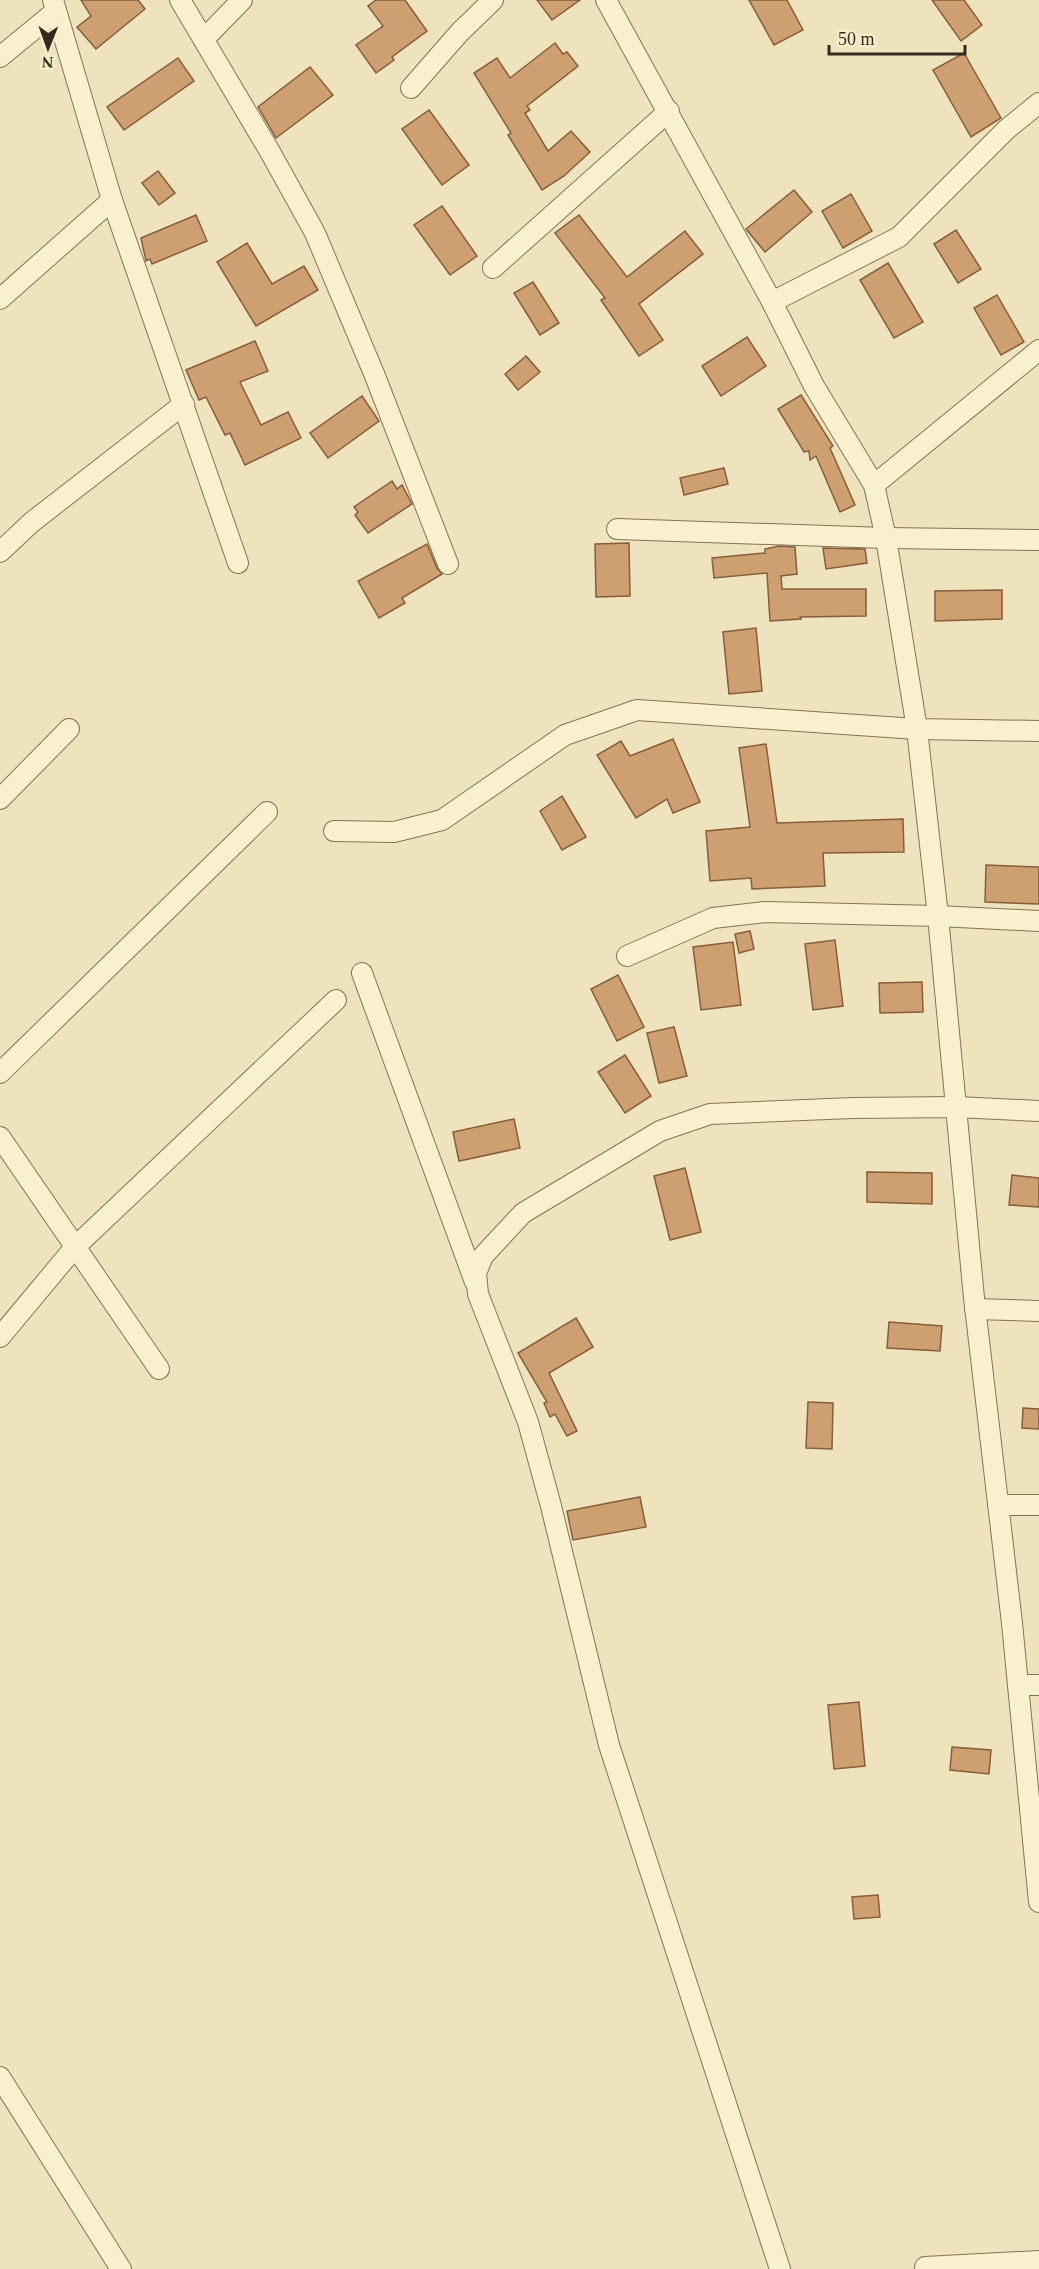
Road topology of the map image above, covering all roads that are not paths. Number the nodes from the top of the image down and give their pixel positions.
1 (180, 0) edge
2 (242, 0) edge
3 (493, 0) edge
4 (606, 0) edge
5 (54, 5) edge
6 (204, 39) junction
7 (0, 57) edge
8 (411, 88) dead end
9 (1039, 103) edge
10 (669, 111) junction
11 (112, 200) junction
12 (493, 268) dead end
13 (0, 299) edge
14 (772, 302) junction
15 (1039, 350) edge
16 (184, 404) junction
17 (874, 486) junction
18 (617, 529) dead end
19 (886, 538) junction
20 (1039, 540) edge
21 (0, 552) edge
22 (238, 563) dead end
23 (448, 564) dead end
24 (69, 729) dead end
25 (917, 729) junction
26 (1039, 732) edge
27 (0, 799) edge
28 (267, 812) dead end
29 (334, 831) dead end
30 (938, 916) junction
31 (1039, 921) edge
32 (627, 957) dead end
33 (362, 973) dead end
34 (336, 1000) dead end
35 (0, 1073) edge
36 (957, 1107) junction
37 (1039, 1111) edge
38 (0, 1137) edge
39 (75, 1247) junction
40 (476, 1284) junction
41 (975, 1309) junction
42 (1039, 1311) edge
43 (0, 1336) edge
44 (159, 1369) dead end
45 (998, 1505) junction
46 (1039, 1505) edge
47 (1018, 1684) junction
48 (1039, 1685) edge
49 (1037, 1874) edge
50 (1039, 1902) edge
51 (0, 2077) edge
52 (1039, 2260) edge
53 (926, 2267) dead end
54 (121, 2269) edge
55 (780, 2269) edge

1 - 6 street
2 - 6 street
3 - 8 street
4 - 10 street
5 - 7 street
5 - 11 street
6 - 23 street
9 - 14 street
10 - 12 street
10 - 14 street
11 - 13 street
11 - 16 street
14 - 17 street
15 - 17 street
16 - 21 street
16 - 22 street
17 - 19 street
18 - 19 street
19 - 20 street
19 - 25 street
24 - 27 street
25 - 26 street
25 - 29 street
25 - 30 street
28 - 35 street
30 - 31 street
30 - 32 street
30 - 36 street
33 - 40 street
34 - 39 street
36 - 37 street
36 - 40 street
36 - 41 street
38 - 39 street
39 - 43 street
39 - 44 street
40 - 55 street
41 - 42 street
41 - 45 street
45 - 46 street
45 - 47 street
47 - 48 street
47 - 49 street
49 - 50 street
51 - 54 street
52 - 53 street

